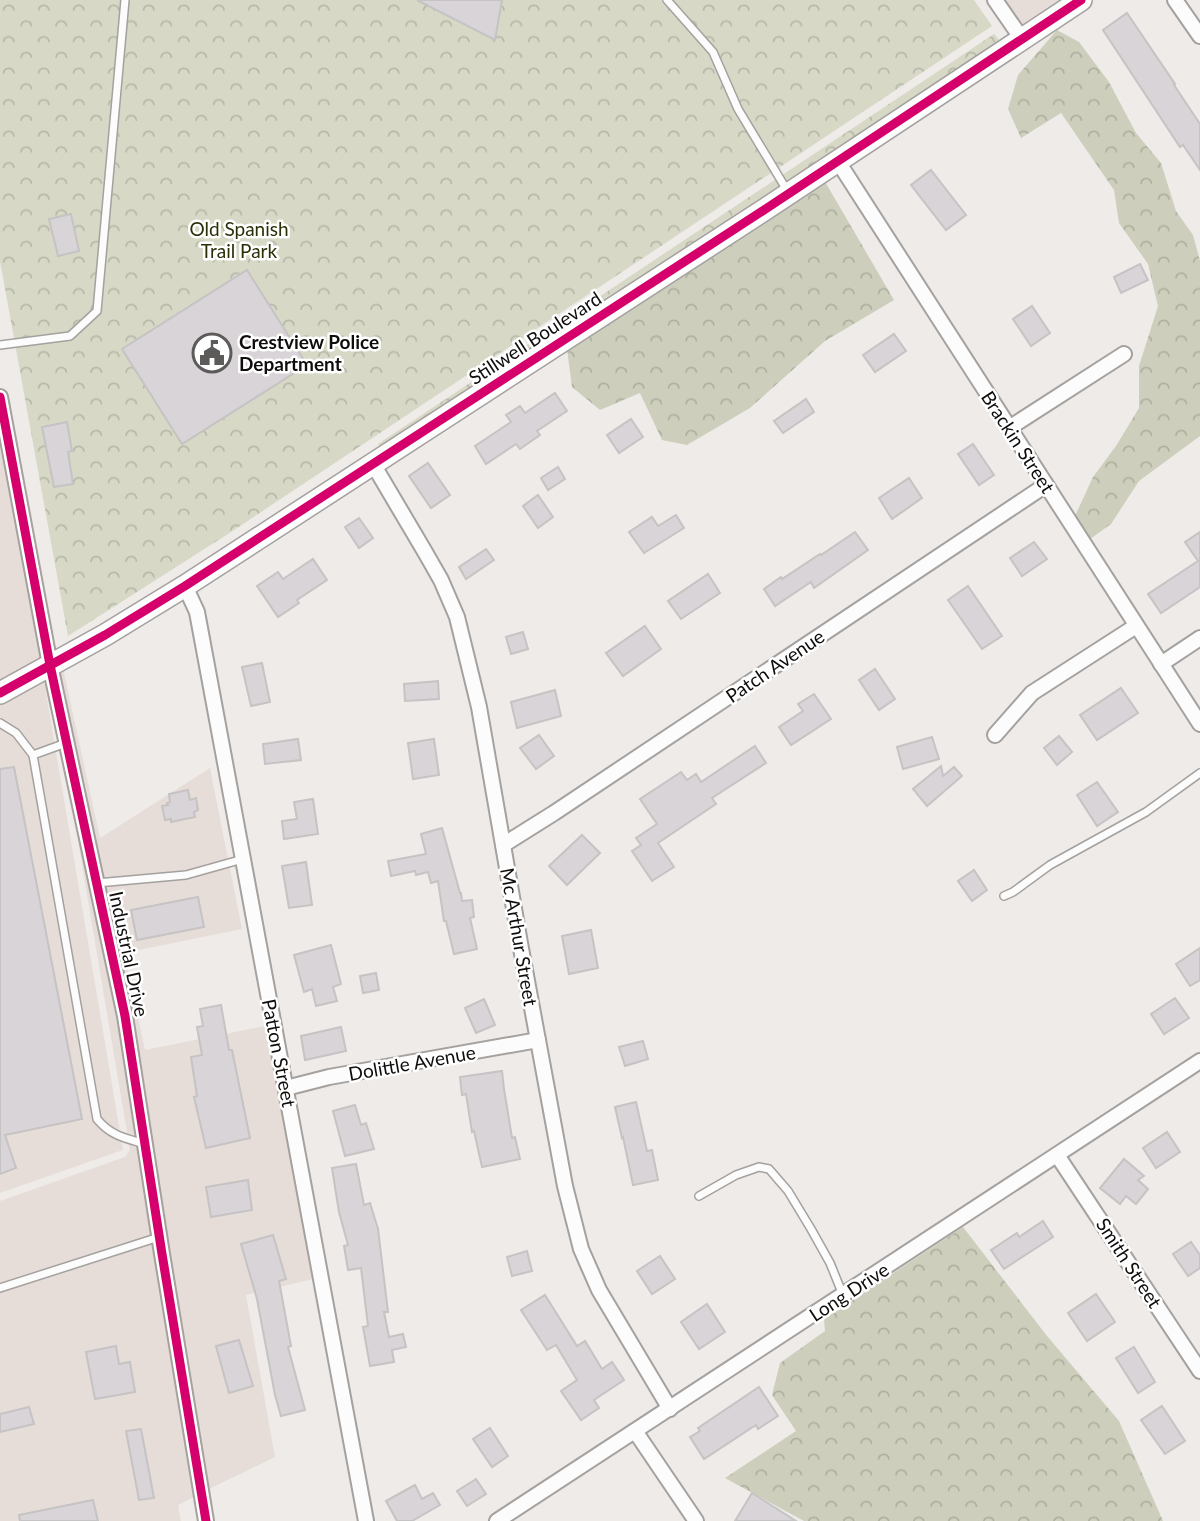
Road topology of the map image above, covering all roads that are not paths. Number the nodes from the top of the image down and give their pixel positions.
1 (125, 0) edge
2 (667, 0) edge
3 (995, 0) edge
4 (1081, 0) edge
5 (1175, 0) edge
6 (1200, 36) edge
7 (1022, 38) junction
8 (837, 160) junction
9 (789, 193) junction
10 (0, 345) edge
11 (1124, 354) dead end
12 (0, 397) edge
13 (1009, 428) junction
14 (373, 464) junction
15 (1046, 485) junction
16 (185, 586) junction
17 (1136, 626) junction
18 (1200, 638) edge
19 (1161, 664) junction
20 (50, 665) junction
21 (0, 693) edge
22 (0, 723) edge
23 (1200, 724) edge
24 (995, 735) dead end
25 (67, 743) junction
26 (33, 755) junction
27 (1200, 773) edge
28 (503, 845) junction
29 (243, 859) junction
30 (97, 883) junction
31 (1004, 896) dead end
32 (538, 1040) junction
33 (1200, 1060) edge
34 (286, 1088) junction
35 (145, 1144) junction
36 (1057, 1155) junction
37 (699, 1196) dead end
38 (159, 1237) junction
39 (0, 1288) edge
40 (843, 1296) junction
41 (1200, 1371) edge
42 (670, 1409) junction
43 (635, 1432) junction
44 (206, 1521) edge
45 (366, 1521) edge
46 (497, 1521) edge
47 (695, 1521) edge

1 - 10 lane
2 - 9 lane
3 - 7 street
4 - 7 street, Stillwell Boulevard
5 - 6 street
7 - 8 street, Stillwell Boulevard
8 - 9 street, Stillwell Boulevard
8 - 13 street, Brackin Street
9 - 14 street, Stillwell Boulevard
11 - 13 street
12 - 20 street, Industrial Drive
13 - 15 street, Brackin Street
14 - 16 street, Stillwell Boulevard
14 - 28 street, Mc Arthur Street
15 - 17 street, Brackin Street
15 - 28 street, Patch Avenue
16 - 20 street, Stillwell Boulevard
16 - 29 street, Patton Street
17 - 19 street, Brackin Street
17 - 24 street
18 - 19 street
19 - 23 street, Brackin Street
20 - 21 street, Stillwell Boulevard
20 - 25 street, Industrial Drive
22 - 26 lane
25 - 26 lane
25 - 30 street, Industrial Drive
26 - 35 lane
27 - 31 lane
28 - 32 street, Mc Arthur Street
29 - 30 lane
29 - 34 street, Patton Street
30 - 35 street, Industrial Drive
32 - 34 street, Dolittle Avenue
32 - 42 street, Mc Arthur Street
33 - 36 street, Long Drive
34 - 45 street, Patton Street
35 - 38 street, Industrial Drive
36 - 40 street, Long Drive
36 - 41 street, Smith Street
37 - 40 lane
38 - 39 lane
38 - 44 street, Industrial Drive
40 - 42 street, Long Drive
42 - 43 street, Long Drive
43 - 46 street, Long Drive
43 - 47 street

